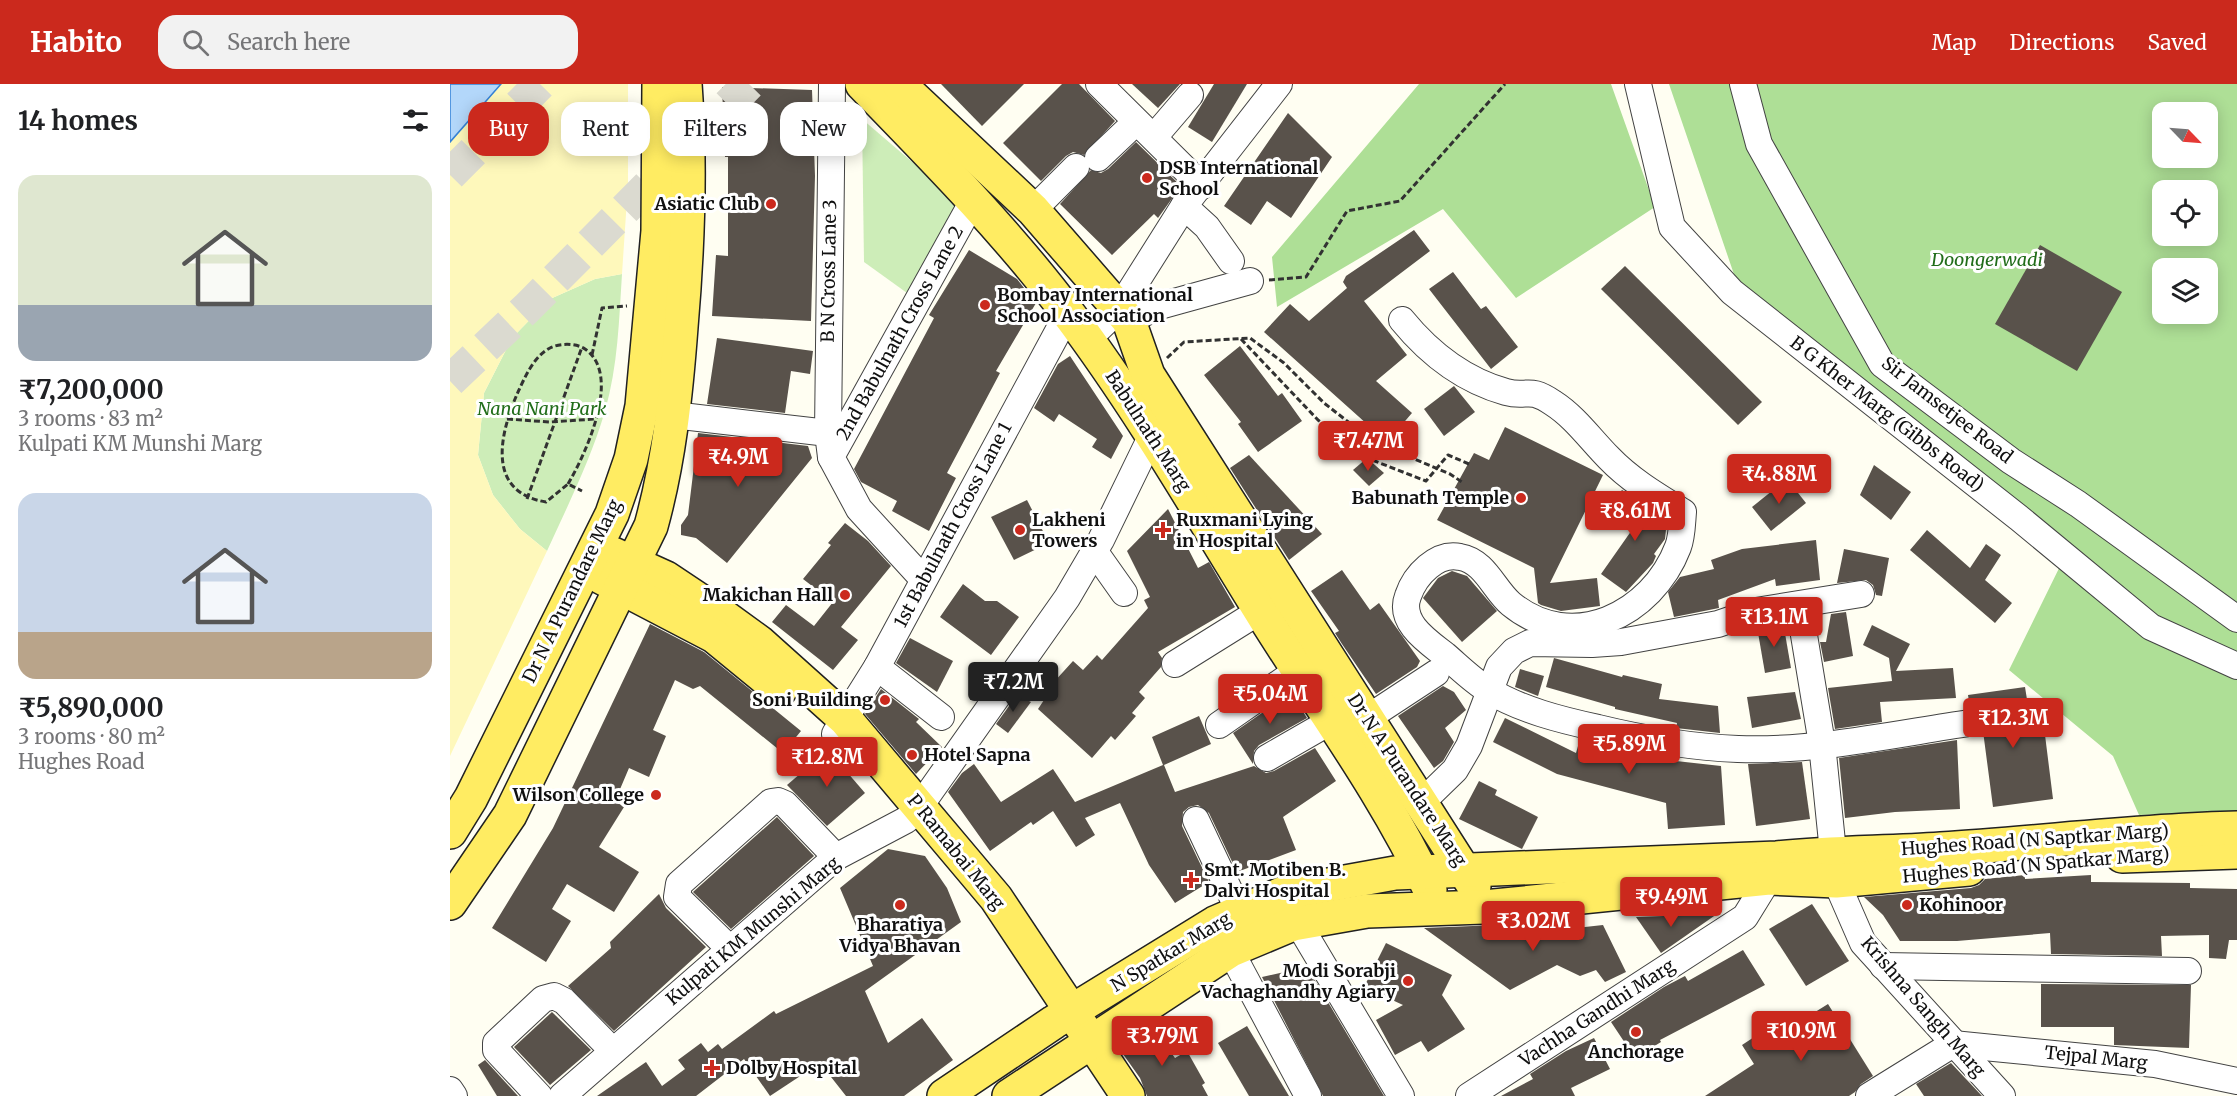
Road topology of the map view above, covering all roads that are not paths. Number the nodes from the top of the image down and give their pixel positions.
1 (659, 84) edge
2 (685, 84) edge
3 (831, 84) edge
4 (862, 84) edge
5 (899, 84) edge
6 (1099, 84) edge
7 (1279, 84) edge
8 (1638, 84) edge
9 (1743, 84) edge
10 (1190, 95) dead end
11 (1145, 129) junction
12 (1202, 186) junction
13 (974, 199) junction
14 (1184, 206) junction
15 (1033, 210) junction
16 (1231, 261) dead end
17 (1251, 281) road end
18 (1068, 313) junction
19 (1124, 315) junction
20 (1402, 320) dead end
21 (1087, 340) junction
22 (673, 415) junction
23 (1152, 435) junction
24 (829, 445) junction
25 (1095, 552) junction
26 (590, 557) junction
27 (627, 574) junction
28 (923, 579) junction
29 (1124, 593) dead end
30 (1861, 594) dead end
31 (1799, 605) junction
32 (1260, 611) junction
33 (1527, 613) junction
34 (2237, 619) edge
35 (1514, 651) junction
36 (1175, 664) dead end
37 (2237, 666) edge
38 (877, 667) junction
39 (1298, 670) junction
40 (1436, 673) dead end
41 (1488, 690) junction
42 (941, 717) dead end
43 (1366, 719) junction
44 (1333, 720) junction
45 (1970, 723) dead end
46 (1219, 725) dead end
47 (841, 727) junction
48 (1822, 744) junction
49 (1267, 758) dead end
50 (1420, 804) junction
51 (913, 813) junction
52 (1196, 820) dead end
53 (2237, 828) edge
54 (450, 832) edge
55 (2237, 852) edge
56 (836, 857) junction
57 (1834, 867) junction
58 (1467, 872) junction
59 (1422, 874) junction
60 (1769, 878) junction
61 (450, 903) edge
62 (1438, 908) junction
63 (1484, 908) junction
64 (1298, 923) junction
65 (1228, 928) junction
66 (730, 949) junction
67 (1883, 966) junction
68 (2188, 970) dead end
69 (1122, 981) junction
70 (1142, 1010) junction
71 (1063, 1016) junction
72 (1953, 1044) junction
73 (608, 1046) junction
74 (1083, 1048) junction
75 (2237, 1081) edge
76 (450, 1090) edge
77 (454, 1096) edge
78 (539, 1096) edge
79 (562, 1096) edge
80 (944, 1096) edge
81 (1009, 1096) edge
82 (1101, 1096) edge
83 (1128, 1096) edge
84 (1308, 1096) edge
85 (1401, 1096) edge
86 (1469, 1096) edge
87 (1869, 1096) edge
88 (2002, 1096) edge

1 - 26 main road, Dr N A Purandare Marg
2 - 22 main road
3 - 24 street, B N Cross Lane 3
4 - 13 main road, Babulnath Marg
5 - 15 main road, Dr N A Purandare Marg
6 - 11 street
7 - 12 street
8 - 37 street, B G Kher Marg (Gibbs Road)
9 - 34 street, Sir Jamsetjee Road
10 - 11 street
11 - 12 street
11 - 15 street
12 - 14 street
13 - 18 main road, Babulnath Marg
13 - 24 street, 2nd Babulnath Cross Lane 2
14 - 16 street
14 - 19 street
15 - 19 main road, Dr N A Purandare Marg
17 - 19 street
18 - 21 main road, Babulnath Marg
18 - 28 street, 1st Babulnath Cross Lane 1
19 - 21 street
19 - 43 main road, Dr N A Purandare Marg
20 - 33 street
21 - 23 main road, Babulnath Marg
22 - 24 street
22 - 27 main road
23 - 25 street, Kulpati KM Munshi Marg
23 - 32 main road, Babulnath Marg
24 - 28 street, 2nd Babulnath Cross Lane 2
25 - 29 street
25 - 51 street, Kulpati KM Munshi Marg
26 - 27 main road, P Ramabai Marg
26 - 54 main road, Dr N A Purandare Marg
27 - 47 main road, P Ramabai Marg
27 - 61 main road
28 - 38 street, 1st Babulnath Cross Lane 1
30 - 31 street
31 - 35 street
31 - 48 street, Krishna Sangh Marg
32 - 36 street
32 - 39 main road, Babulnath Marg
33 - 35 street
33 - 41 street
35 - 41 street
38 - 42 street
38 - 47 street, 1st Babulnath Cross Lane 1
39 - 44 main road, Babulnath Marg
39 - 46 street
40 - 43 street
41 - 48 street
41 - 50 street
43 - 50 main road, Dr N A Purandare Marg
44 - 49 street
44 - 59 main road, Babulnath Marg
45 - 48 street
47 - 51 main road, P Ramabai Marg
48 - 57 street, Krishna Sangh Marg
50 - 58 main road, Dr N A Purandare Marg
51 - 56 street, Kulpati KM Munshi Marg
51 - 71 main road, P Ramabai Marg
52 - 65 street
53 - 57 main road, Hughes Road (N Saptkar Marg)
55 - 57 main road, Hughes Road (N Spatkar Marg)
56 - 66 street, Kulpati KM Munshi Marg
56 - 66 street
57 - 58 main road, N Spatkar Marg
57 - 60 main road
57 - 67 street, Krishna Sangh Marg
58 - 59 main road, N Spatkar Marg
58 - 63 main road, Dr N A Purandare Marg
59 - 62 main road, Babulnath Marg
59 - 65 main road, N Spatkar Marg
60 - 63 main road
60 - 86 street, Vachha Gandhi Marg
62 - 63 main road
62 - 64 main road
64 - 65 main road
64 - 85 street
65 - 69 main road, N Spatkar Marg
65 - 70 main road
65 - 84 street
66 - 73 street, Kulpati KM Munshi Marg
67 - 68 street
67 - 72 street, Krishna Sangh Marg
69 - 70 main road
69 - 71 main road, N Spatkar Marg
70 - 74 main road
71 - 74 main road, P Ramabai Marg
71 - 80 main road, N Spatkar Marg
72 - 75 street, Tejpal Marg
72 - 87 street
72 - 88 street, Krishna Sangh Marg
73 - 78 street
73 - 78 street
73 - 79 street, Kulpati KM Munshi Marg
74 - 81 main road
74 - 82 main road, P Ramabai Marg
74 - 83 main road, P Ramabai Marg
76 - 77 street

